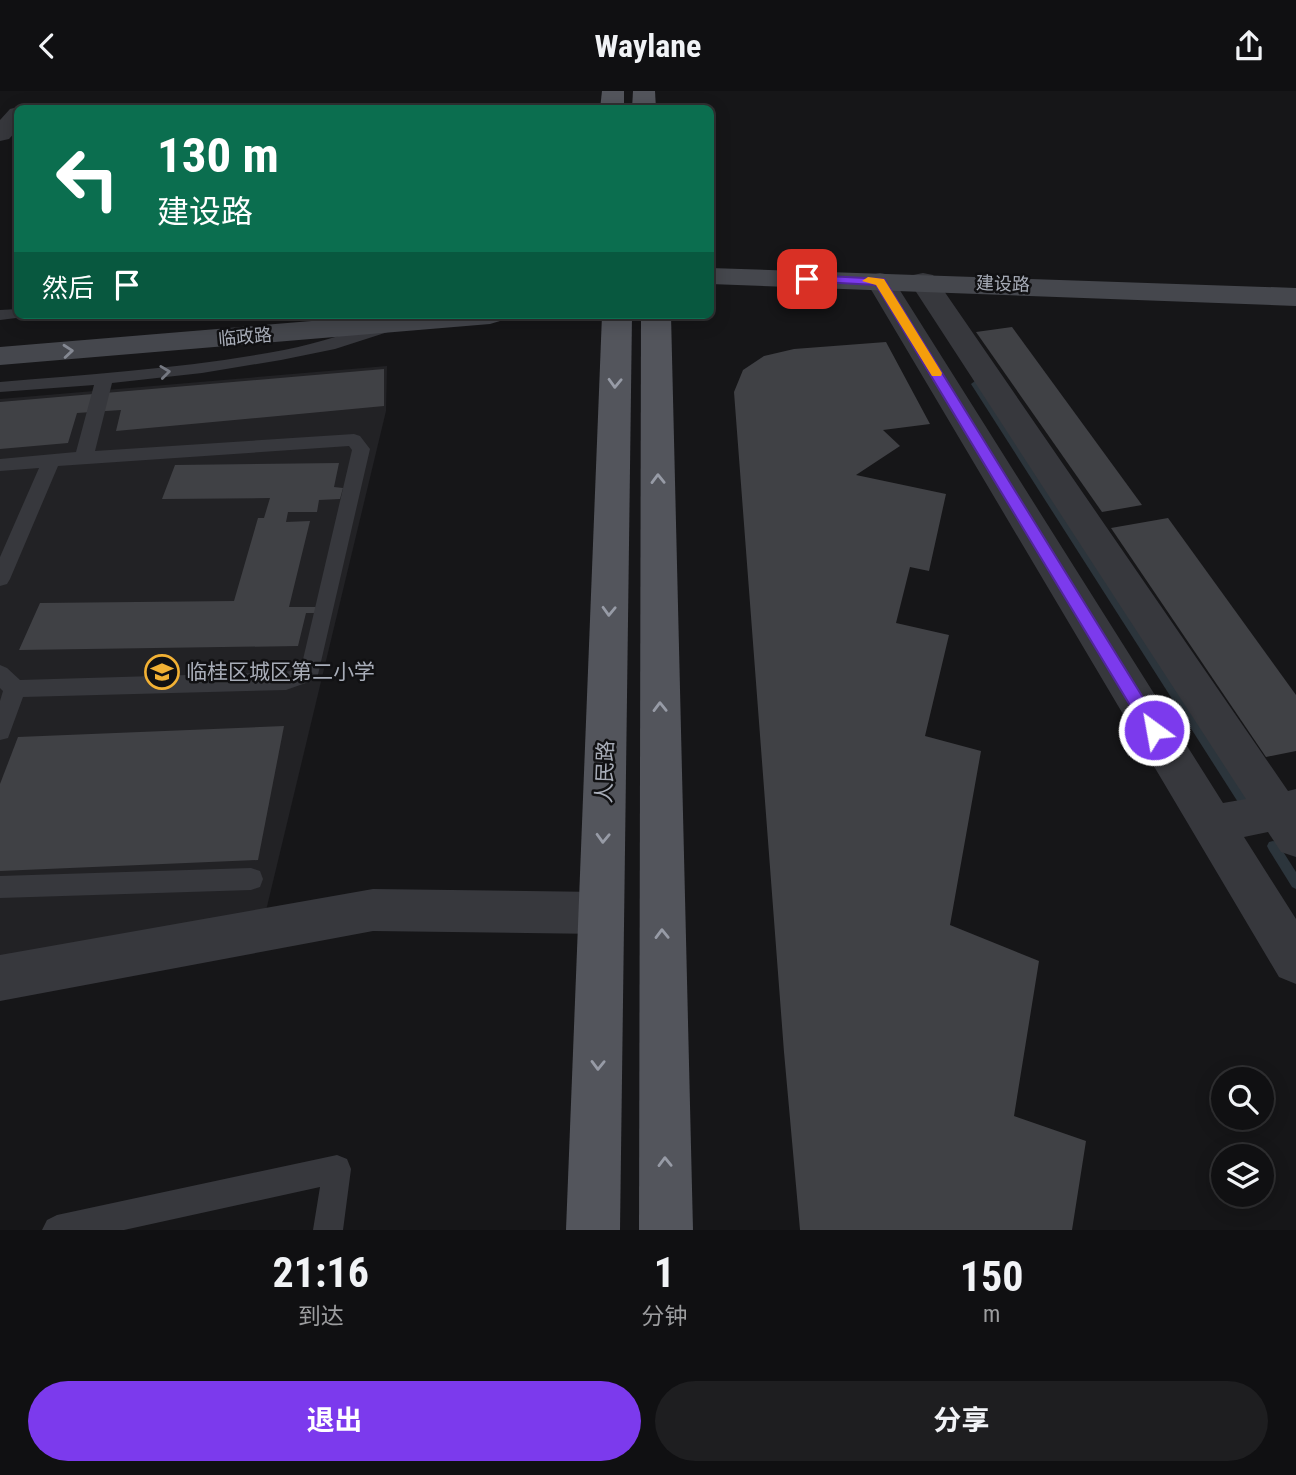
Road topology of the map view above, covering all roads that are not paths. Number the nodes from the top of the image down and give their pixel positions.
1 (14, 119) edge
2 (0, 134) edge
3 (714, 276) edge
4 (880, 281) junction
5 (923, 281) junction
6 (1296, 297) edge
7 (192, 319) edge
8 (452, 319) edge
9 (617, 319) edge
10 (656, 319) edge
11 (393, 325) junction
12 (0, 335) edge
13 (0, 356) edge
14 (104, 380) junction
15 (0, 387) edge
16 (85, 458) junction
17 (52, 460) junction
18 (0, 465) edge
19 (0, 579) edge
20 (8, 682) edge
21 (0, 730) edge
22 (1290, 819) edge
23 (1212, 824) junction
24 (251, 879) dead end
25 (0, 887) edge
26 (601, 913) junction
27 (1296, 961) edge
28 (0, 978) edge
29 (57, 1230) edge
30 (328, 1230) edge
31 (593, 1230) edge
32 (666, 1230) edge

1 - 2 street
3 - 4 main road, 建设路
4 - 5 main road, 建设路
4 - 23 street
5 - 6 main road, 建设路
5 - 22 street
7 - 12 main road, 临政路
8 - 11 main road, 临政路
9 -> 26 main road, 人民路
32 -> 10 main road
13 -> 11 main road, 临政路
14 -> 11 lane
14 - 15 lane
14 - 16 lane
16 - 17 lane
16 - 20 lane
17 - 18 lane
17 - 19 lane
20 - 21 lane
22 - 23 street
23 - 27 street
24 - 25 lane
26 - 28 street
26 -> 31 main road, 人民路
29 - 30 lane

